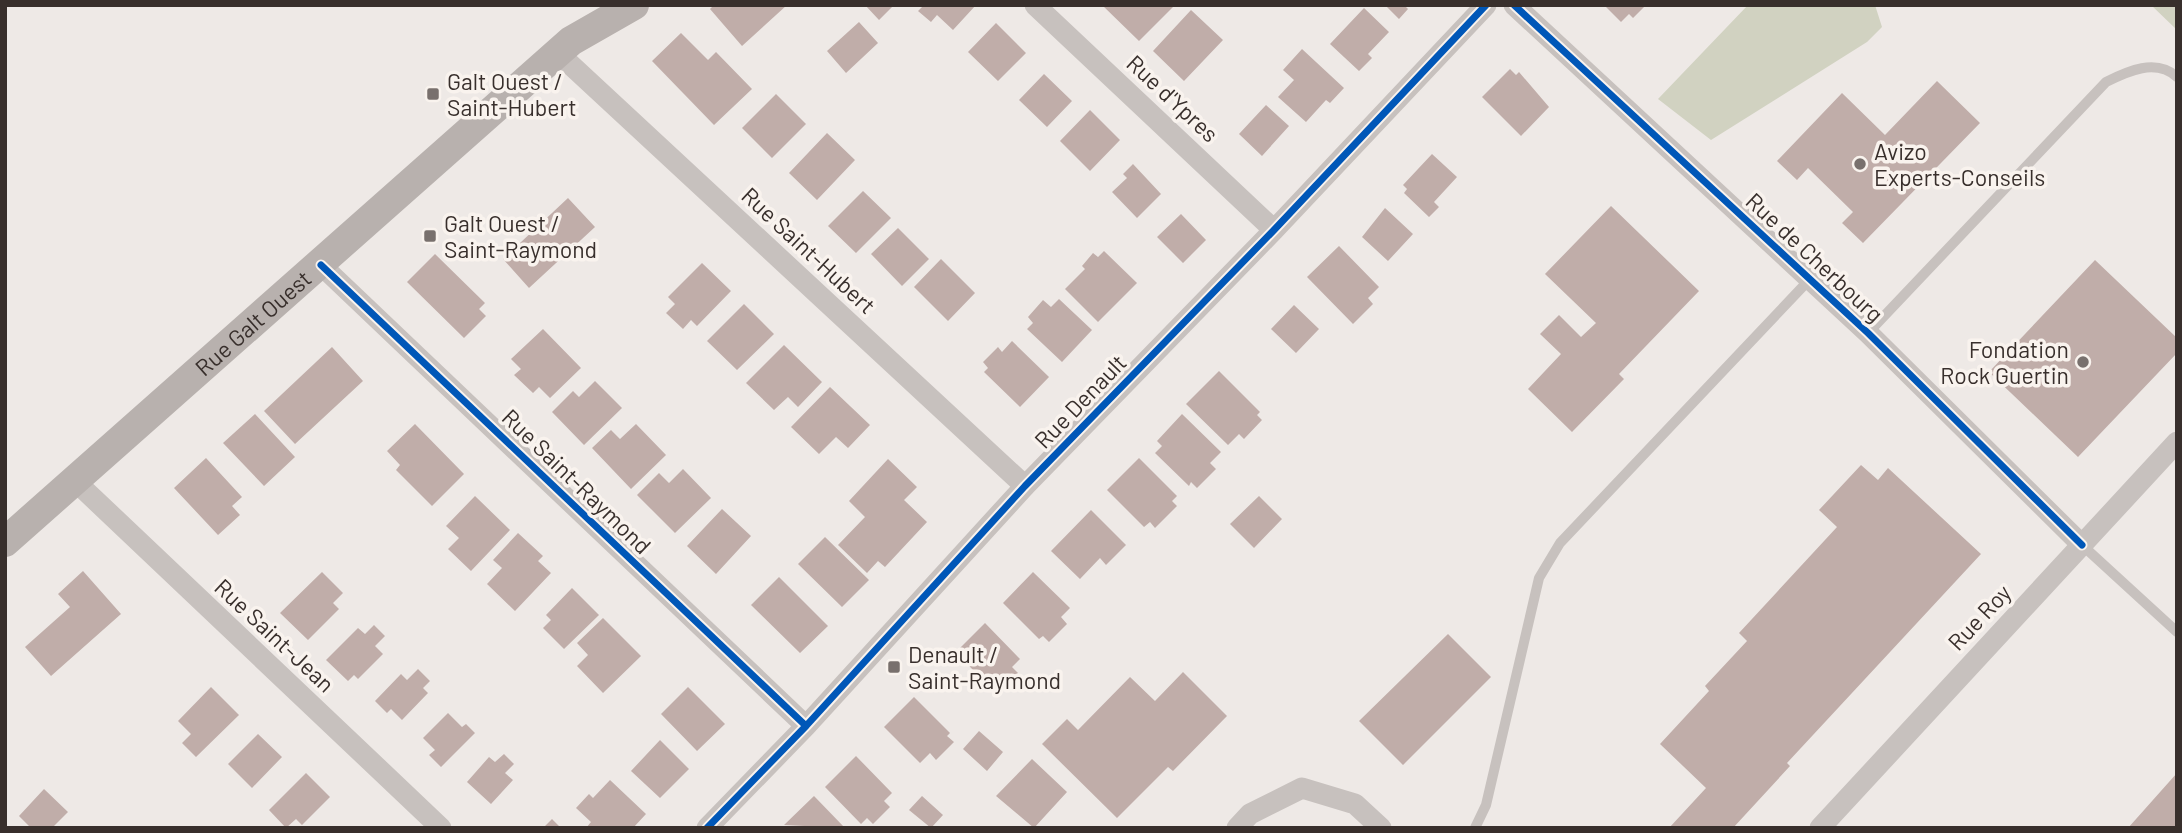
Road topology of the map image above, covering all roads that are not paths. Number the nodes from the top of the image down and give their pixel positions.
1 (597, 5) edge
2 (634, 5) edge
3 (1035, 5) edge
4 (1486, 5) edge
5 (1514, 5) edge
6 (564, 47) junction
7 (2177, 78) edge
8 (1274, 230) junction
9 (321, 265) junction
10 (1810, 279) junction
11 (1868, 333) junction
12 (2177, 442) edge
13 (74, 480) junction
14 (1025, 486) junction
15 (5, 542) edge
16 (2082, 545) junction
17 (2177, 632) edge
18 (806, 726) junction
19 (441, 828) edge
20 (707, 828) edge
21 (1237, 828) edge
22 (1381, 828) edge
23 (1475, 828) edge
24 (1820, 828) edge

1 - 6 main road
2 - 6 main road, Rue Galt Ouest
3 - 8 street, Rue d'Ypres
4 - 8 street, Rue Denault
5 - 10 street, Rue de Cherbourg
6 - 9 main road, Rue Galt Ouest
6 - 14 street, Rue Saint-Hubert
7 - 11 lane
8 - 14 street, Rue Denault
9 - 13 main road, Rue Galt Ouest
9 - 18 street, Rue Saint-Raymond
10 - 11 street, Rue de Cherbourg
10 - 23 lane
11 - 16 street, Rue de Cherbourg
12 - 16 street, Rue Roy
13 - 15 main road, Rue Galt Ouest
13 - 19 street, Rue Saint-Jean
14 - 18 street, Rue Denault
16 - 17 lane
16 - 24 street, Rue Roy
18 - 20 street, Rue Denault
21 - 22 street

